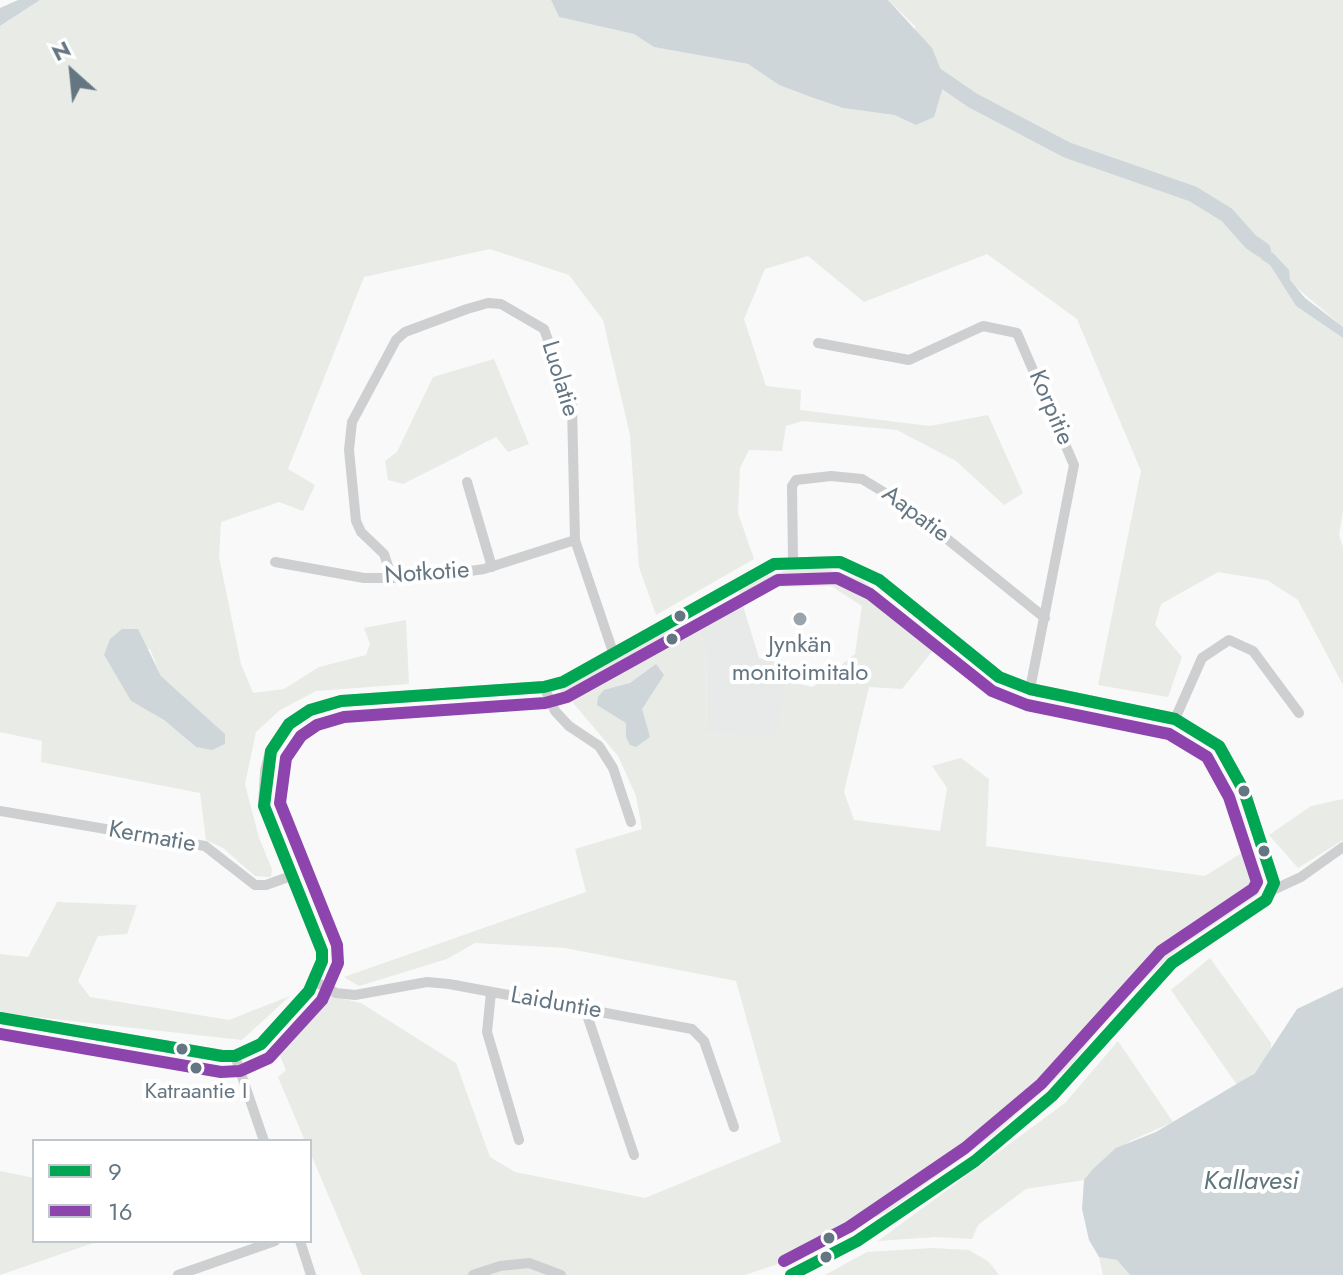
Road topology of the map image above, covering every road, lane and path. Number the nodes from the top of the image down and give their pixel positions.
1 (818, 343) dead end
2 (467, 482) dead end
3 (575, 540) junction
4 (793, 561) junction
5 (275, 562) dead end
6 (492, 567) junction
7 (392, 578) junction
8 (1045, 618) junction
9 (614, 655) junction
10 (544, 687) junction
11 (1030, 689) junction
12 (1299, 713) dead end
13 (1175, 719) junction
14 (0, 811) edge
15 (631, 822) dead end
16 (1343, 847) edge
17 (291, 876) junction
18 (1273, 890) junction
19 (316, 982) junction
20 (491, 993) junction
21 (585, 1009) junction
22 (0, 1018) edge
23 (235, 1056) junction
24 (734, 1127) dead end
25 (263, 1139) edge
26 (519, 1140) dead end
27 (634, 1155) dead end
28 (269, 1243) edge
29 (301, 1243) edge
30 (178, 1275) edge
31 (311, 1275) edge
32 (473, 1275) edge
33 (561, 1275) edge
34 (791, 1275) edge

1 - 8 street, Korpitie
2 - 6 street
3 - 6 street, Notkotie
3 - 7 street, Luolatie
3 - 9 street, Luolatie
4 - 8 street, Aapatie
4 - 9 street
4 - 11 street
5 - 7 street, Notkotie
6 - 7 street, Notkotie
8 - 11 street, Korpitie
9 - 10 street
10 - 15 street
10 - 17 street
11 - 13 street
12 - 13 street
13 - 18 street
14 - 17 street, Kermatie
16 - 18 street
17 - 19 street
18 - 34 street
19 - 20 street, Laiduntie
19 - 23 street
20 - 21 street, Laiduntie
20 - 26 street
21 - 24 street, Laiduntie
21 - 27 street
22 - 23 street
23 - 25 street
28 - 30 street
29 - 31 street
32 - 33 street

